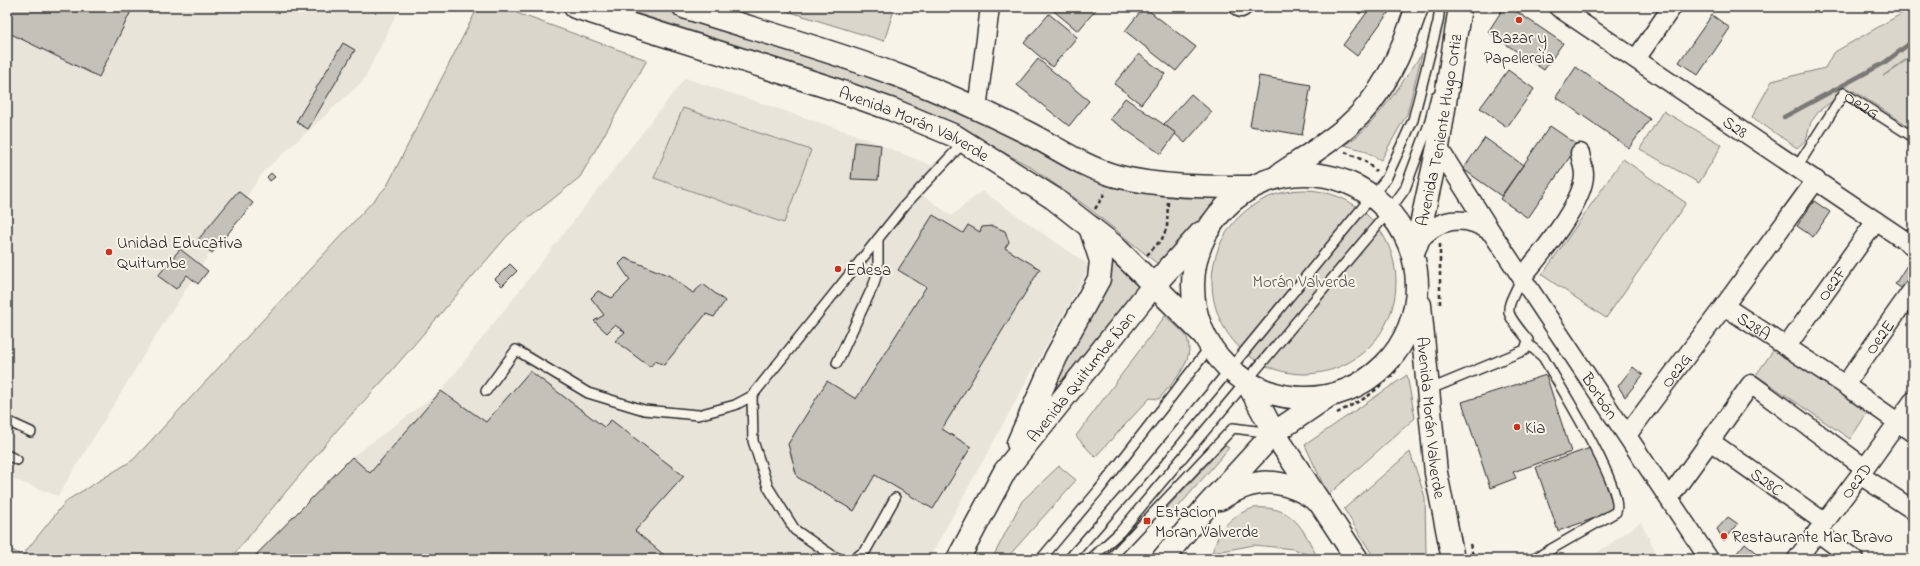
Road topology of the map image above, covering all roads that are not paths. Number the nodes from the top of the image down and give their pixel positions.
1 (575, 7) edge
2 (684, 7) edge
3 (990, 7) edge
4 (1239, 7) edge
5 (1243, 7) edge
6 (1417, 7) edge
7 (1440, 7) edge
8 (1453, 7) edge
9 (1460, 7) edge
10 (1558, 7) edge
11 (1672, 7) edge
12 (1636, 59) junction
13 (977, 109) junction
14 (1913, 137) edge
15 (964, 141) junction
16 (1438, 147) junction
17 (1580, 153) dead end
18 (1797, 167) junction
19 (1279, 175) junction
20 (1816, 180) junction
21 (1251, 187) junction
22 (1373, 196) junction
23 (1223, 208) junction
24 (1389, 211) junction
25 (1091, 221) junction
26 (1876, 221) junction
27 (1492, 233) junction
28 (878, 239) junction
29 (1913, 246) edge
30 (1415, 248) junction
31 (1418, 275) junction
32 (1522, 277) junction
33 (1154, 285) junction
34 (1913, 289) edge
35 (1724, 306) junction
36 (1206, 340) junction
37 (1528, 344) junction
38 (1787, 346) junction
39 (837, 363) dead end
40 (1241, 378) junction
41 (1845, 385) junction
42 (1428, 390) junction
43 (486, 391) dead end
44 (752, 396) junction
45 (1913, 401) edge
46 (1332, 405) junction
47 (7, 421) edge
48 (1906, 428) edge
49 (31, 432) dead end
50 (1274, 433) junction
51 (1626, 434) junction
52 (1710, 441) junction
53 (7, 455) edge
54 (17, 460) dead end
55 (1005, 471) junction
56 (1863, 472) junction
57 (895, 498) dead end
58 (1669, 498) junction
59 (1318, 501) junction
60 (1206, 507) junction
61 (1913, 510) edge
62 (1821, 527) junction
63 (841, 559) edge
64 (854, 559) edge
65 (958, 559) edge
66 (1041, 559) edge
67 (1068, 559) edge
68 (1091, 559) edge
69 (1110, 559) edge
70 (1163, 559) edge
71 (1356, 559) edge
72 (1453, 559) edge
73 (1534, 559) edge
74 (1709, 559) edge
75 (1797, 559) edge
76 (1854, 559) edge

1 - 15 main road, Avenida Morán Valverde
2 - 13 main road, Avenida Morán Valverde
3 - 13 street
4 - 5 street
6 - 19 main road
7 - 22 lane
8 - 24 lane
9 - 16 main road, Avenida Teniente Hugo Ortiz
10 - 12 street, S28
11 - 12 street
12 - 18 street, S28
13 - 21 main road, Avenida Morán Valverde
14 - 18 lane, Oe2G
15 - 25 main road, Avenida Morán Valverde
15 - 28 lane
16 - 27 street, Borbón
16 - 30 main road, Avenida Teniente Hugo Ortiz
17 - 32 street
18 - 20 street, S28
19 - 21 main road
19 - 22 main road
20 - 26 street, S28
20 - 35 street, S28A
21 - 23 main road
22 - 24 main road
22 - 40 lane
23 - 33 main road, Avenida Quitumbe Ñan
23 - 36 main road
24 - 30 main road
24 - 40 lane
25 - 33 main road, Avenida Morán Valverde
25 - 55 main road
26 - 29 street, S28
26 - 38 street, Oe2F
27 - 30 street, Borbón
27 - 32 street, Borbón
28 - 39 lane
28 - 44 lane
30 - 31 main road
31 - 42 main road, Avenida Morán Valverde
31 - 46 main road
32 - 37 lane
32 - 51 street, Borbón
33 - 36 main road, Avenida Morán Valverde
33 - 55 main road, Avenida Quitumbe Ñan
34 - 41 street, Oe2E
35 - 38 street, S28A
35 - 51 street, Oe2G
36 - 40 main road, Avenida Morán Valverde
36 - 66 lane
37 - 42 lane
37 - 73 lane
38 - 41 street, S28A
40 - 46 main road
40 - 50 main road
40 - 67 lane
40 - 68 lane
41 - 48 street, S28A
42 - 72 main road, Avenida Morán Valverde
43 - 44 lane
44 - 63 lane
45 - 48 street, Oe2D
46 - 50 main road
47 - 49 lane
48 - 56 street, Oe2D
50 - 59 main road
50 - 60 main road
50 - 69 lane
51 - 58 street, Borbón
52 - 56 street
52 - 58 street
52 - 62 street, S28C
53 - 54 lane
55 - 65 main road, Avenida Quitumbe Ñan
56 - 61 street
56 - 62 street, Oe2D
57 - 64 lane
58 - 74 street, Borbón
59 - 60 main road
59 - 71 main road
60 - 70 main road
62 - 75 street, Oe2D
62 - 76 street, S28C

